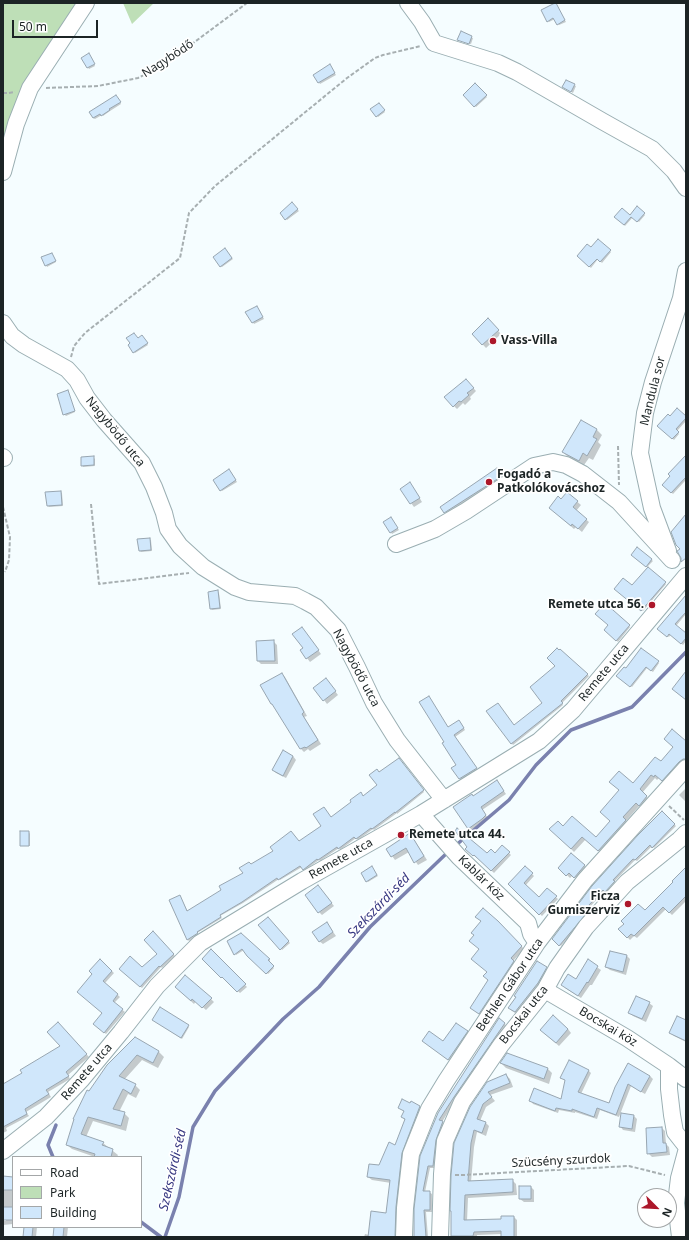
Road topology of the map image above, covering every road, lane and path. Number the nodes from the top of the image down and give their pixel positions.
1 (86, 3) edge
2 (247, 3) edge
3 (408, 3) edge
4 (434, 43) junction
5 (30, 88) junction
6 (3, 172) edge
7 (686, 188) edge
8 (686, 271) edge
9 (3, 323) edge
10 (67, 369) junction
11 (618, 446) dead end
12 (619, 502) junction
13 (90, 504) dead end
14 (3, 507) edge
15 (396, 544) dead end
16 (672, 560) junction
17 (208, 571) junction
18 (5, 572) dead end
19 (685, 576) edge
20 (686, 768) edge
21 (444, 800) junction
22 (672, 809) dead end
23 (421, 814) junction
24 (685, 827) edge
25 (585, 880) junction
26 (528, 923) junction
27 (537, 943) junction
28 (545, 990) junction
29 (669, 1066) junction
30 (686, 1078) edge
31 (686, 1146) edge
32 (3, 1151) edge
33 (686, 1152) edge
34 (442, 1174) junction
35 (679, 1178) junction
36 (404, 1237) edge
37 (440, 1237) edge
38 (680, 1237) edge

1 - 5 street
2 - 5 path, Nagybödő
3 - 4 street
4 - 7 street
4 - 10 path
5 - 6 street
8 - 16 street, Mandula sor
9 - 10 street, Nagybödő utca
10 - 17 street, Nagybödő utca
11 - 12 path
12 - 15 street
12 - 16 street
13 - 17 path
14 - 18 path
16 - 19 street, Mandula sor
17 - 21 street, Nagybödő utca
19 - 21 street, Remete utca
20 - 25 street, Bethlen Gábor utca
21 - 23 street, Remete utca
22 - 24 path
23 - 26 street, Kablár köz
23 - 32 street, Remete utca
24 - 28 street, Bocskai utca
25 - 26 street
25 - 27 street, Bethlen Gábor utca
26 - 27 street, Kablár köz
27 - 36 street, Bethlen Gábor utca
28 - 29 street, Bocskai köz
28 - 34 street, Bocskai utca
29 - 30 street, Bocskai köz
29 - 31 street
33 - 35 street
34 - 35 path, Szücsény szurdok
34 - 37 street, Bocskai utca
35 - 38 street

